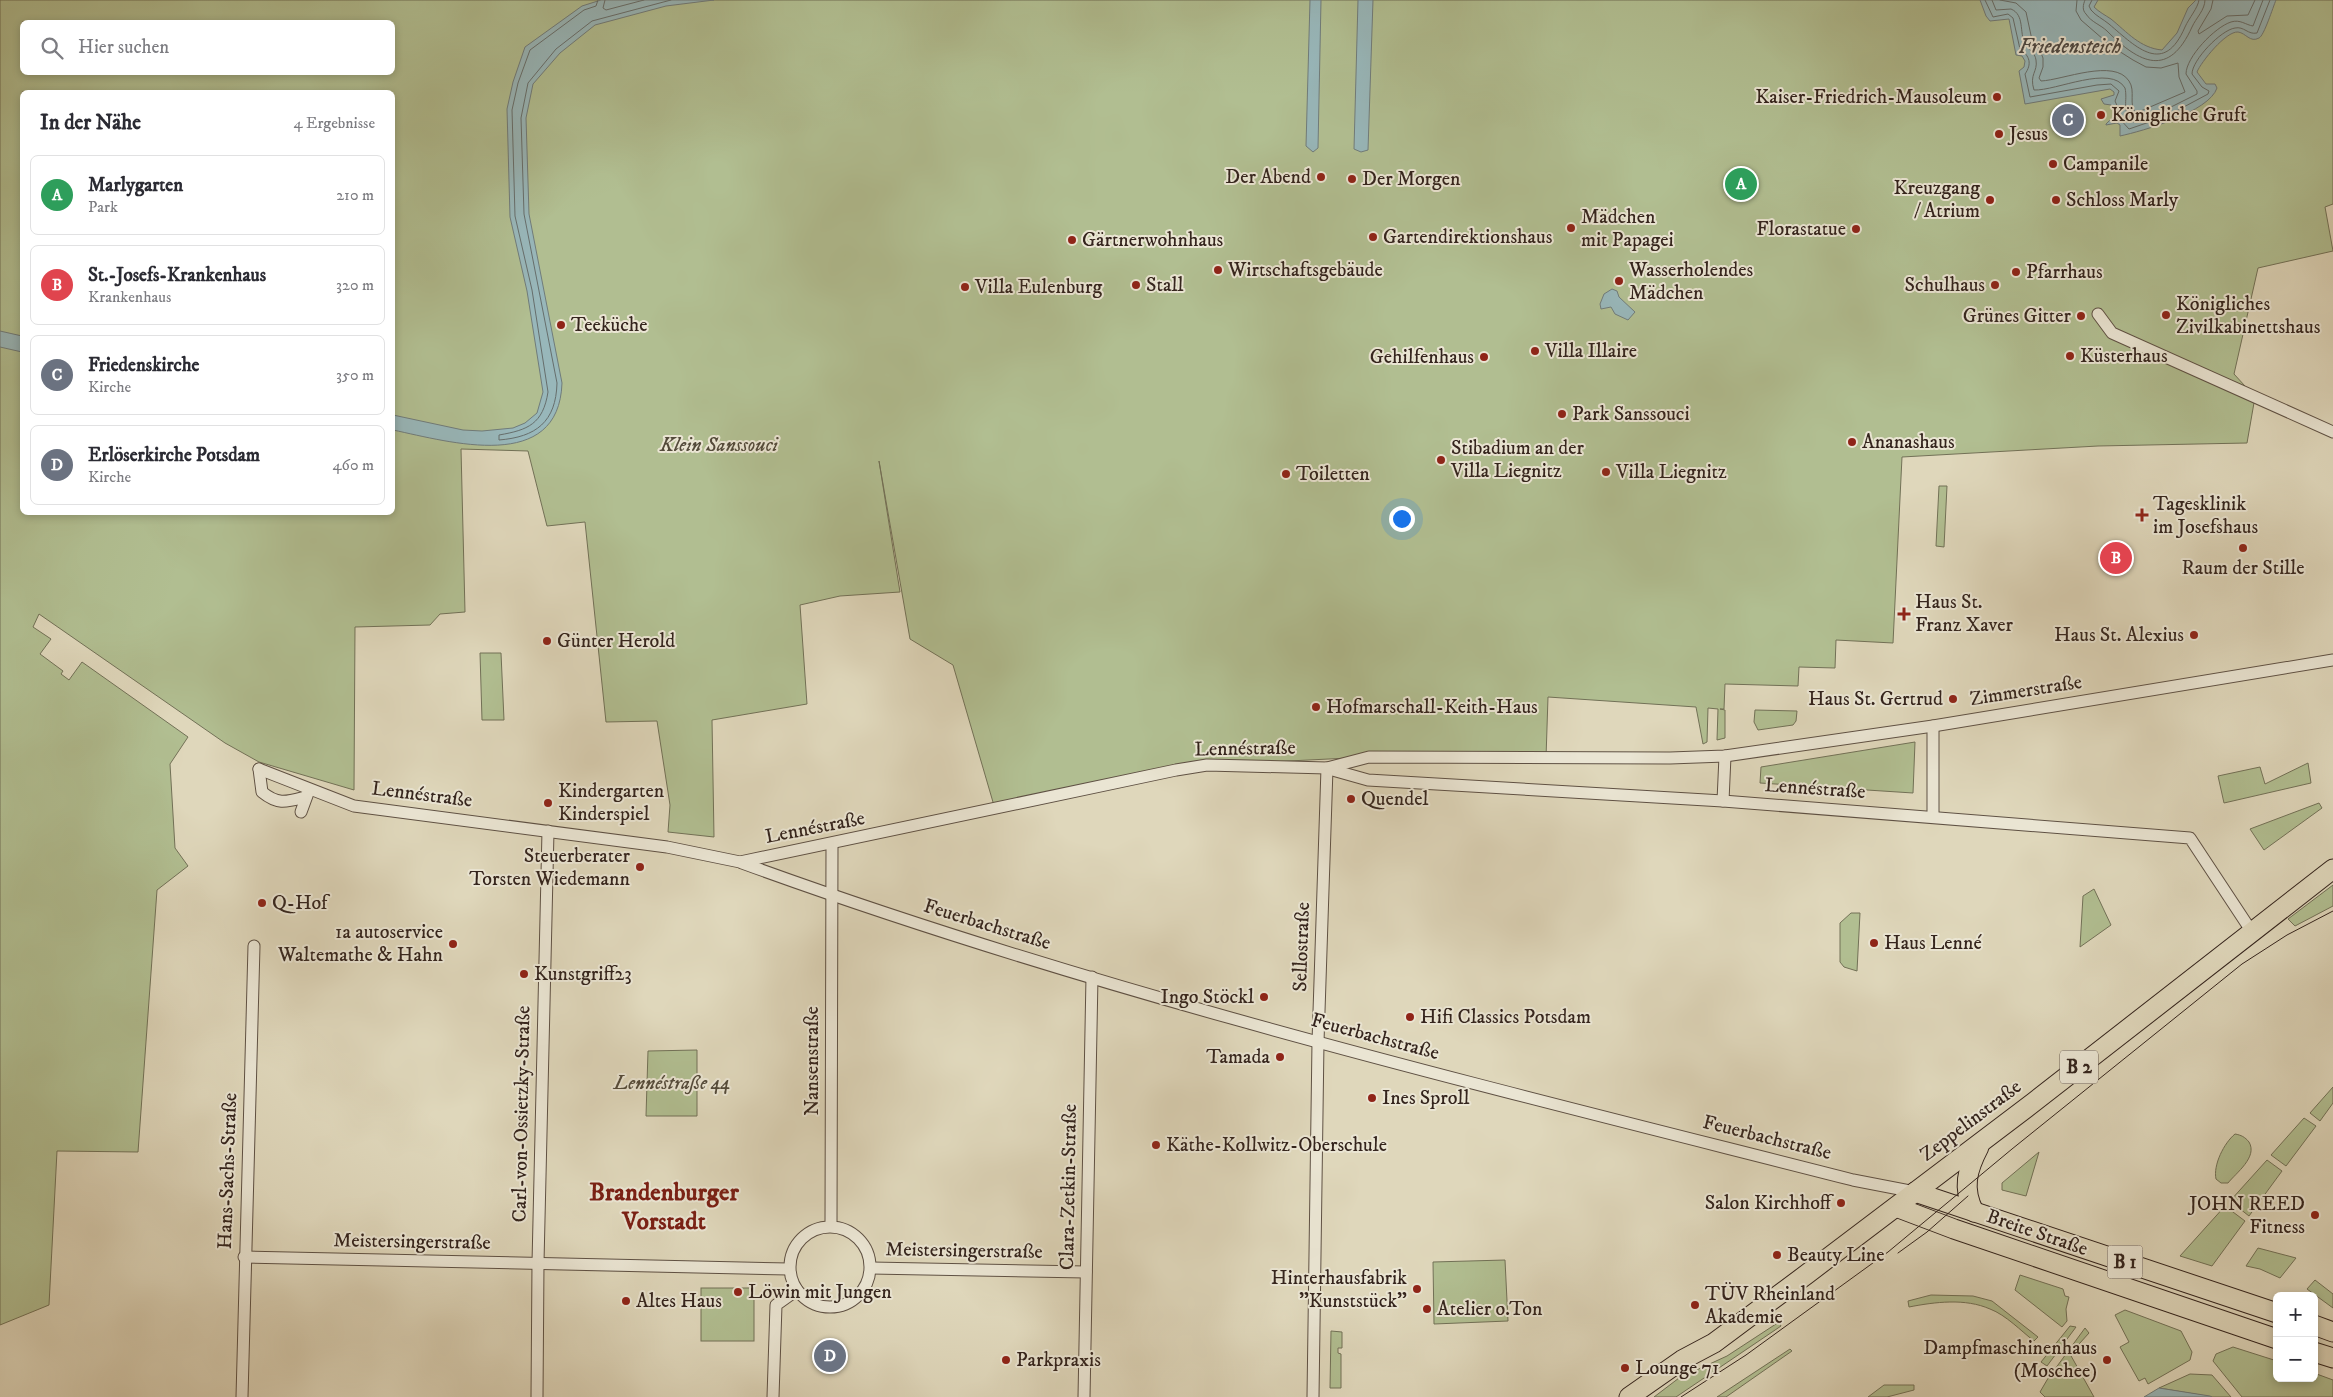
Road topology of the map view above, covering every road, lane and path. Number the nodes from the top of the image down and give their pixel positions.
1 (2098, 314) dead end
2 (2333, 432) edge
3 (2333, 660) edge
4 (1932, 726) junction
5 (1725, 756) junction
6 (1327, 768) junction
7 (1723, 801) junction
8 (301, 812) dead end
9 (1933, 817) junction
10 (548, 831) junction
11 (832, 845) junction
12 (740, 862) junction
13 (2333, 869) edge
14 (831, 896) junction
15 (2252, 932) junction
16 (254, 946) dead end
17 (1092, 977) junction
18 (1318, 1042) junction
19 (1981, 1143) junction
20 (1915, 1192) junction
21 (1896, 1207) junction
22 (1974, 1212) junction
23 (831, 1226) junction
24 (244, 1257) junction
25 (538, 1263) junction
26 (871, 1268) junction
27 (789, 1269) junction
28 (1086, 1272) junction
29 (797, 1290) junction
30 (2273, 1312) edge
31 (2318, 1326) edge
32 (2333, 1332) edge
33 (2273, 1338) edge
34 (2318, 1353) edge
35 (2333, 1358) edge
36 (242, 1397) edge
37 (537, 1397) edge
38 (773, 1397) edge
39 (1084, 1397) edge
40 (1313, 1397) edge
41 (1629, 1397) edge

1 - 2 street
3 - 4 street, Zimmerstraße
4 - 5 street, Zimmerstraße
4 - 9 street
5 - 6 street, Lennéstraße
5 - 7 street
6 - 7 street, Lennéstraße
6 - 11 street, Lennéstraße
6 - 18 street, Sellostraße
7 - 9 street, Lennéstraße
8 - 10 street, Lennéstraße
9 - 15 street, Lennéstraße
10 - 12 street, Lennéstraße
10 - 25 street, Carl-von-Ossietzky-Straße
11 - 12 street, Lennéstraße
11 - 14 street
12 - 14 street, Feuerbachstraße
13 - 15 main road, Zeppelinstraße / B 2
14 - 17 street, Feuerbachstraße
14 - 23 street, Nansenstraße
15 - 19 main road, Zeppelinstraße / B 2
16 - 24 street, Hans-Sachs-Straße
17 - 18 street, Feuerbachstraße
17 - 28 street, Clara-Zetkin-Straße
18 - 20 street, Feuerbachstraße
18 - 40 street, Sellostraße
19 - 20 main road, Zeppelinstraße / B 2
19 - 22 main road, B 2
20 - 21 main road, Zeppelinstraße
20 - 22 main road, Breite Straße / B 1
21 - 33 main road, Breite Straße / B 1
21 - 41 main road, Zeppelinstraße
22 - 30 main road, Breite Straße / B 1
23 - 26 street
23 - 27 street
24 - 25 street, Meistersingerstraße
24 - 36 street, Hans-Sachs-Straße
25 - 27 street, Meistersingerstraße
25 - 37 street, Carl-von-Ossietzky-Straße
26 - 28 street, Meistersingerstraße
26 - 29 street
27 - 29 street
28 - 39 street, Clara-Zetkin-Straße
29 - 38 street
31 - 32 main road
34 - 35 main road

